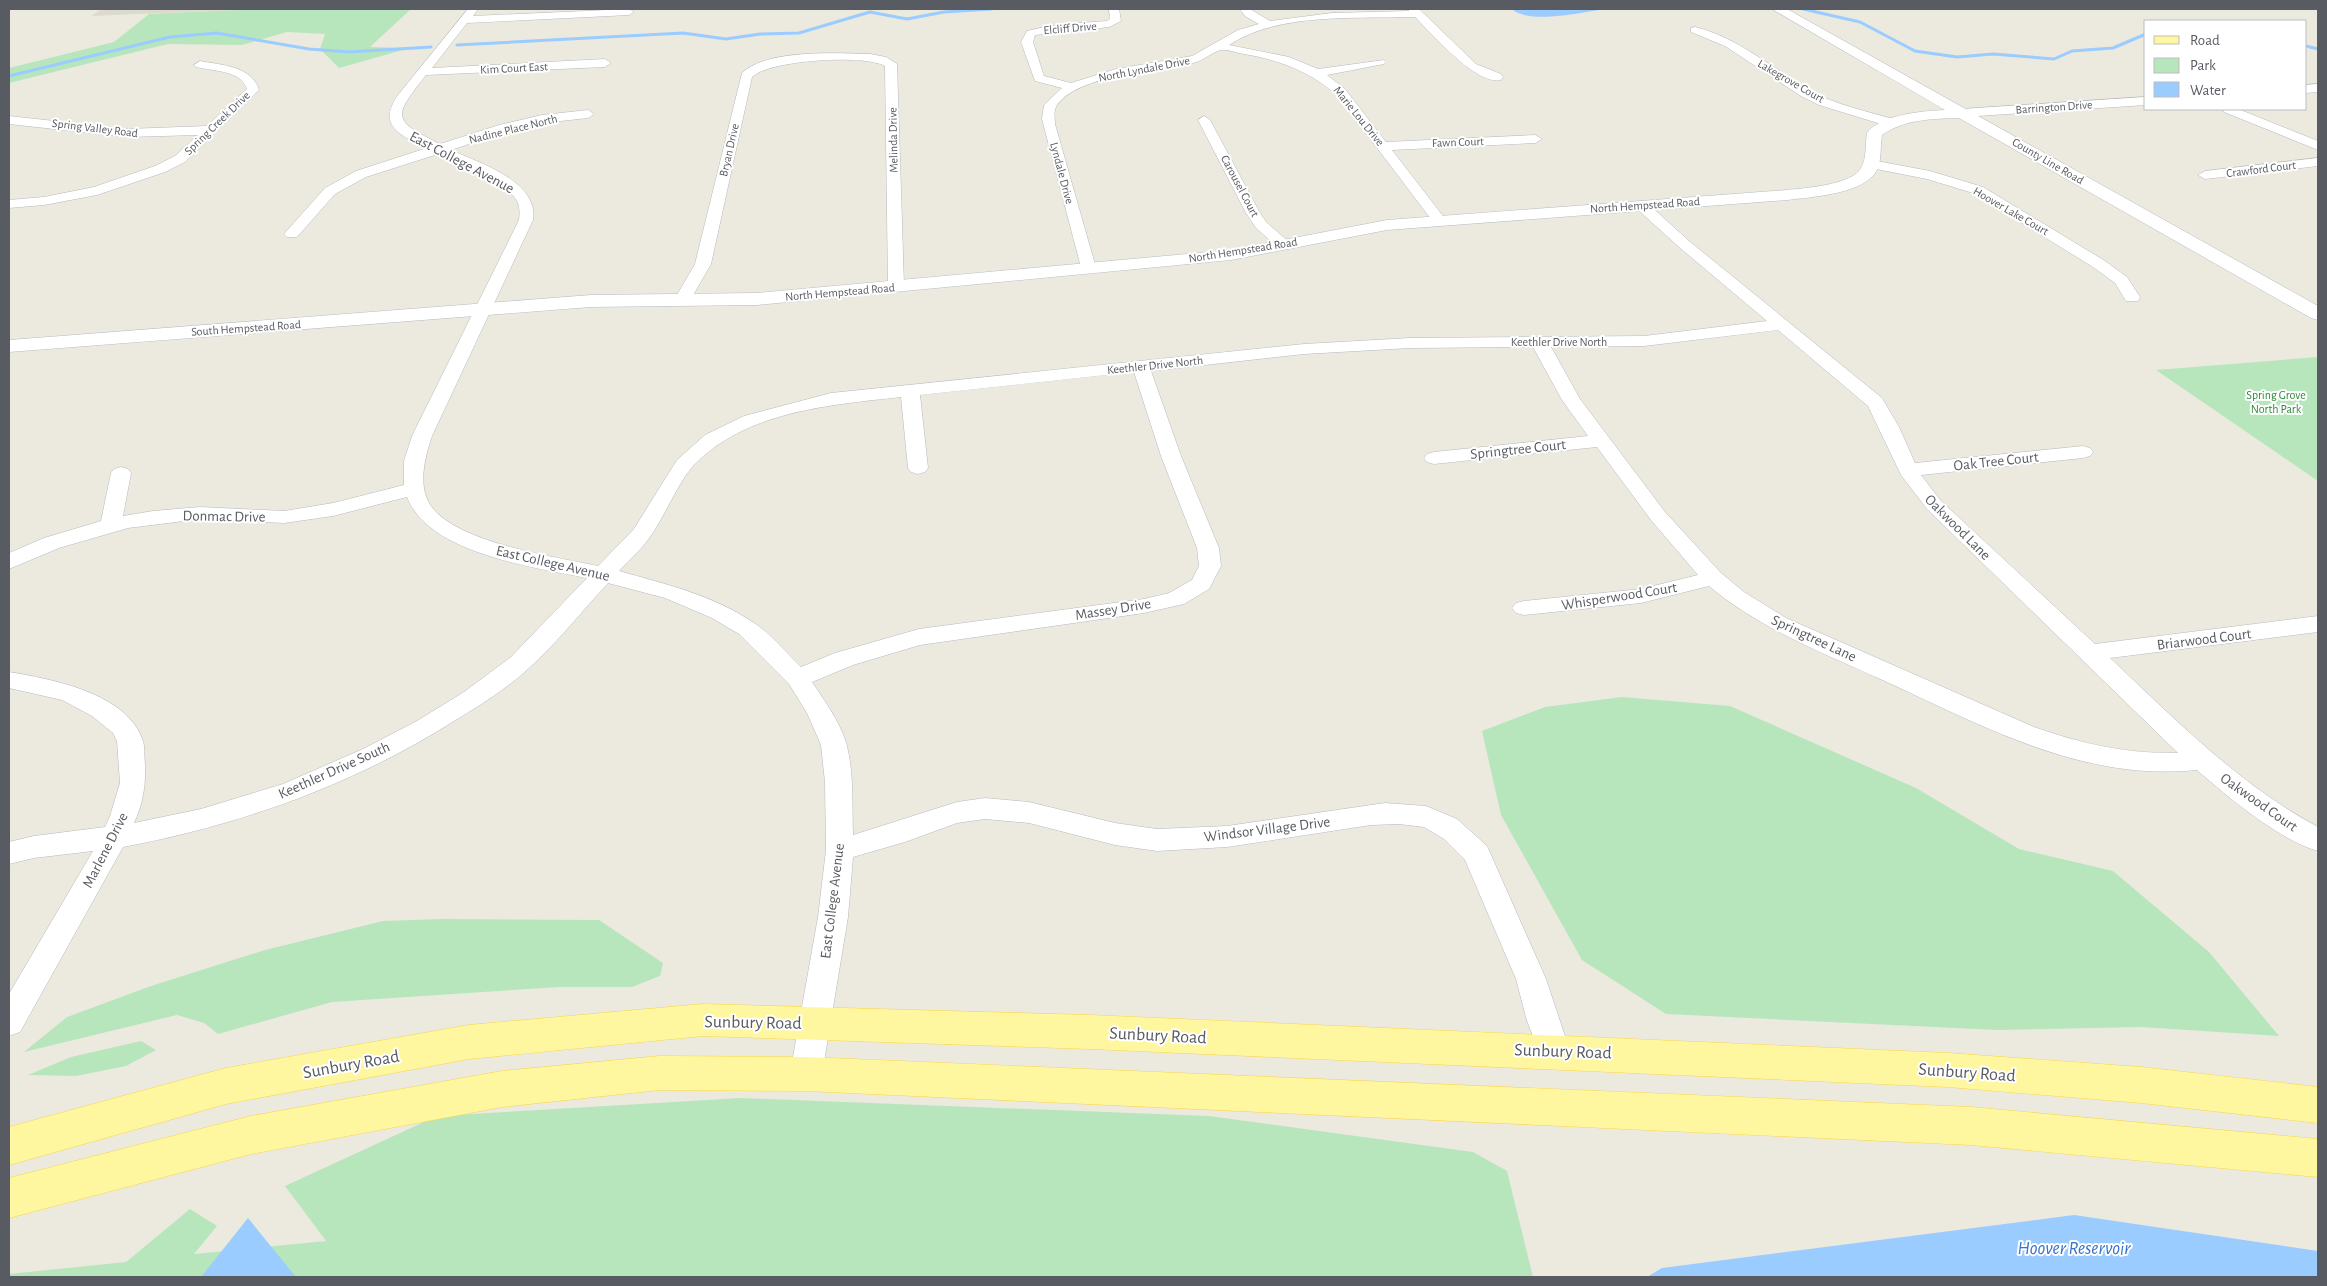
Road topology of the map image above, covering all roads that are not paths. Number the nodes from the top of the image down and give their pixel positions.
1 (473, 9) edge
2 (1114, 9) edge
3 (1245, 9) edge
4 (1778, 9) edge
5 (1415, 11) edge
6 (629, 12) dead end
7 (464, 20) junction
8 (1268, 24) junction
9 (1695, 30) dead end
10 (1221, 47) junction
11 (823, 58) joint
12 (1380, 62) dead end
13 (605, 63) dead end
14 (200, 65) dead end
15 (422, 72) junction
16 (1318, 73) junction
17 (1497, 77) dead end
18 (1072, 87) junction
19 (2144, 101) edge
20 (2230, 110) edge
21 (1962, 113) junction
22 (588, 114) dead end
23 (9, 120) edge
24 (1204, 120) dead end
25 (1891, 123) junction
26 (211, 130) junction
27 (1535, 139) dead end
28 (1382, 146) junction
29 (2318, 146) edge
30 (438, 148) junction
31 (2318, 162) edge
32 (1871, 164) junction
33 (2205, 175) dead end
34 (9, 204) edge
35 (1642, 205) junction
36 (1439, 220) junction
37 (292, 234) dead end
38 (1284, 245) junction
39 (1088, 268) junction
40 (896, 286) junction
41 (2132, 296) dead end
42 (682, 300) junction
43 (482, 310) junction
44 (2318, 314) edge
45 (1781, 325) junction
46 (1539, 342) junction
47 (9, 346) edge
48 (1141, 367) junction
49 (910, 391) junction
50 (1602, 441) junction
51 (2083, 452) dead end
52 (1434, 458) dead end
53 (918, 468) dead end
54 (1908, 470) junction
55 (121, 473) dead end
56 (414, 489) junction
57 (111, 526) junction
58 (9, 562) edge
59 (603, 574) junction
60 (1713, 578) junction
61 (1524, 608) dead end
62 (2318, 624) edge
63 (2089, 653) junction
64 (798, 678) junction
65 (9, 680) edge
66 (2202, 760) junction
67 (112, 838) junction
68 (2318, 840) edge
69 (840, 850) junction
70 (9, 853) edge
71 (9, 1022) edge
72 (814, 1023) junction
73 (1554, 1051) junction
74 (806, 1074) junction
75 (2318, 1105) edge
76 (9, 1146) edge
77 (2318, 1158) edge
78 (9, 1198) edge

1 - 7 street, East College Avenue
2 - 18 street, Elcliff Drive
3 - 8 street
4 - 21 street, County Line Road
5 - 8 street, North Lyndale Drive
5 - 17 street
6 - 7 street
7 - 15 street, East College Avenue
8 - 10 street, North Lyndale Drive
9 - 25 street, Lakegrove Court
10 - 16 street, Marie Lou Drive
10 - 18 street, North Lyndale Drive
11 - 40 street, Melinda Drive
11 - 42 street, Bryan Drive
12 - 16 street
13 - 15 street, Kim Court East
14 - 26 street, Spring Creek Drive
15 - 30 street, East College Avenue
16 - 28 street, Marie Lou Drive
18 - 39 street, Lyndale Drive
19 - 21 street, Barrington Drive
20 - 29 street
21 - 25 street
21 - 44 street, County Line Road
22 - 30 street, Nadine Place North
23 - 26 street, Spring Valley Road
24 - 38 street, Carousel Court
25 - 32 street
26 - 34 street, Spring Creek Drive
27 - 28 street, Fawn Court
28 - 36 street, Marie Lou Drive
30 - 37 street, Nadine Place North
30 - 43 street, East College Avenue
31 - 33 street, Crawford Court
32 - 35 street, North Hempstead Road
32 - 41 street, Hoover Lake Court
35 - 36 street, North Hempstead Road
35 - 45 street, Oakwood Lane
36 - 38 street, North Hempstead Road
38 - 39 street, North Hempstead Road
39 - 40 street, North Hempstead Road
40 - 42 street, North Hempstead Road
42 - 43 street, North Hempstead Road
43 - 47 street, South Hempstead Road
43 - 56 street, East College Avenue
45 - 46 street, Keethler Drive North
45 - 54 street, Oakwood Lane
46 - 48 street, Keethler Drive North
46 - 50 street, Springtree Lane
48 - 49 street, Keethler Drive North
48 - 64 street, Massey Drive
49 - 53 street
49 - 59 street, Keethler Drive North
50 - 52 street, Springtree Court
50 - 60 street, Springtree Lane
51 - 54 street, Oak Tree Court
54 - 63 street, Oakwood Lane
55 - 57 street
56 - 57 street, Donmac Drive
56 - 59 street, East College Avenue
57 - 58 street, Donmac Drive
59 - 64 street, East College Avenue
59 - 67 street, Keethler Drive South
60 - 61 street, Whisperwood Court
60 - 66 street, Springtree Lane
62 - 63 street, Briarwood Court
63 - 66 street, Oakwood Lane
64 - 69 street, East College Avenue
65 - 67 street, Marlene Drive
66 - 68 street, Oakwood Court
67 - 70 street, Keethler Drive South
67 - 71 street, Marlene Drive
69 - 72 street, East College Avenue
69 - 73 street, Windsor Village Drive
72 - 73 main road, Sunbury Road
72 - 74 street, East College Avenue
72 - 76 main road, Sunbury Road
73 - 75 main road, Sunbury Road
74 - 77 main road
74 - 78 main road

